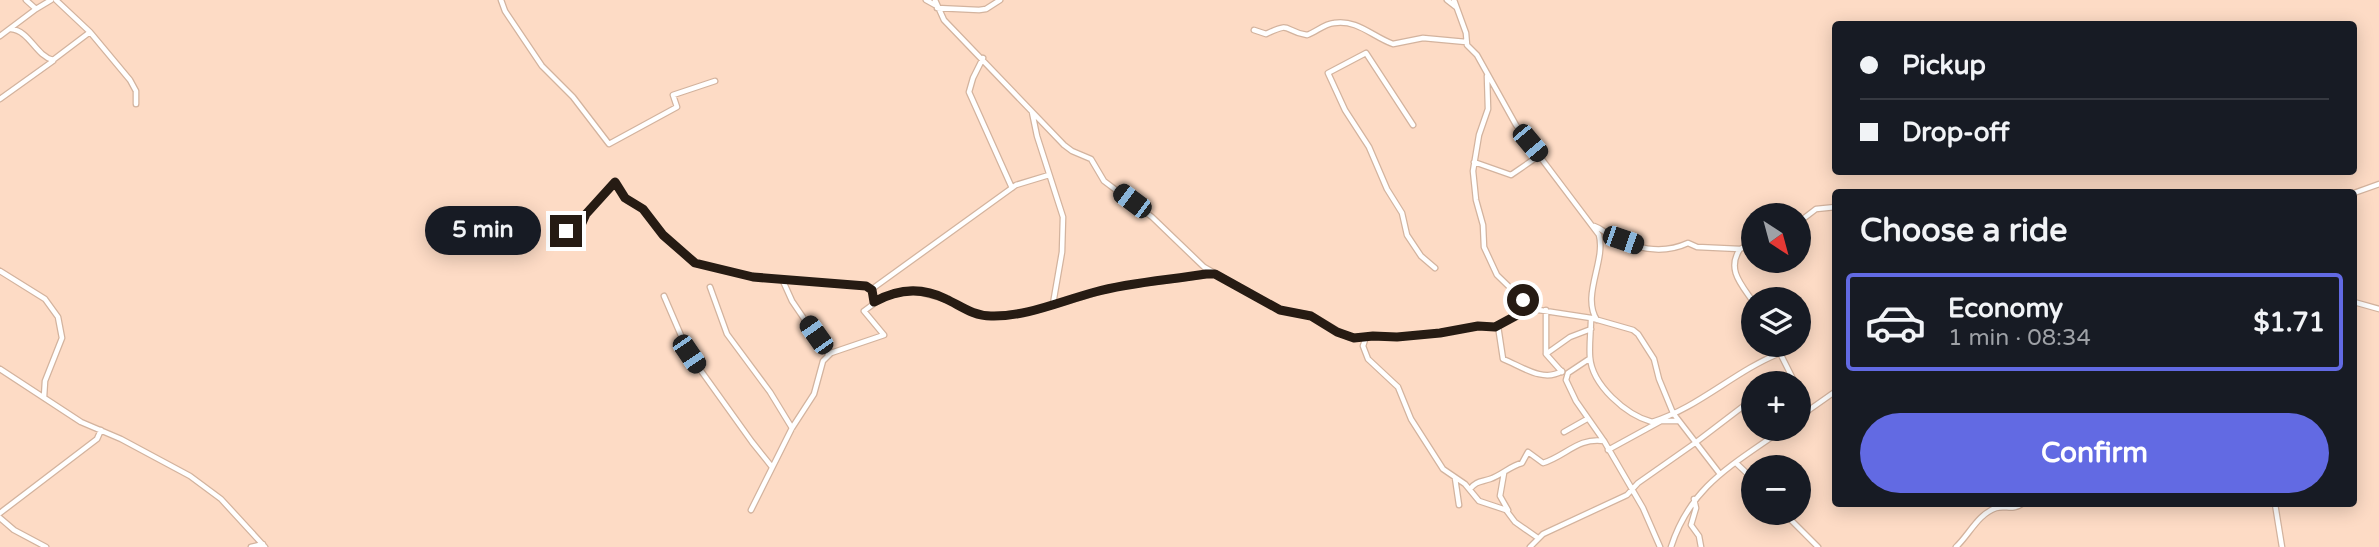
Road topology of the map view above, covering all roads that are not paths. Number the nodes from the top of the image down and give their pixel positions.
1 (26, 0) edge
2 (51, 0) edge
3 (57, 0) edge
4 (501, 0) edge
5 (926, 0) edge
6 (1000, 0) edge
7 (1447, 0) edge
8 (1454, 0) edge
9 (936, 4) edge
10 (1456, 7) junction
11 (36, 9) junction
12 (11, 29) junction
13 (1254, 30) dead end
14 (90, 32) junction
15 (0, 36) edge
16 (1466, 42) junction
17 (983, 58) junction
18 (53, 61) junction
19 (1486, 72) junction
20 (715, 80) dead end
21 (0, 99) edge
22 (136, 104) dead end
23 (1032, 112) junction
24 (1413, 125) dead end
25 (1540, 155) junction
26 (1474, 162) junction
27 (1049, 175) junction
28 (2379, 184) edge
29 (1012, 188) junction
30 (2357, 191) edge
31 (1832, 207) edge
32 (1811, 212) edge
33 (1592, 225) junction
34 (562, 234) dead end
35 (1740, 248) joint
36 (1435, 268) dead end
37 (0, 271) edge
38 (1215, 274) junction
39 (783, 280) junction
40 (710, 287) dead end
41 (1744, 287) edge
42 (872, 289) junction
43 (664, 296) dead end
44 (874, 302) junction
45 (2357, 303) edge
46 (1053, 305) junction
47 (1532, 309) junction
48 (2379, 309) edge
49 (1546, 310) junction
50 (1594, 319) junction
51 (1498, 326) junction
52 (1591, 330) junction
53 (1366, 337) junction
54 (828, 354) junction
55 (1546, 354) junction
56 (1772, 357) edge
57 (1590, 358) junction
58 (0, 369) edge
59 (1564, 374) junction
60 (1832, 394) edge
61 (44, 398) junction
62 (1741, 408) edge
63 (1811, 408) edge
64 (1673, 413) junction
65 (1587, 419) junction
66 (1678, 421) junction
67 (792, 428) junction
68 (101, 430) junction
69 (1564, 432) dead end
70 (1766, 441) edge
71 (1604, 442) junction
72 (1695, 443) junction
73 (1608, 450) junction
74 (1736, 463) junction
75 (772, 467) junction
76 (1741, 468) edge
77 (1504, 472) junction
78 (1720, 474) junction
79 (1455, 478) junction
80 (1470, 489) junction
81 (1632, 490) junction
82 (1694, 499) junction
83 (1459, 505) dead end
84 (2000, 507) edge
85 (2000, 507) edge
86 (2018, 507) edge
87 (2275, 507) edge
88 (751, 510) dead end
89 (1509, 512) junction
90 (0, 515) edge
91 (1796, 525) edge
92 (1535, 543) edge
93 (264, 546) edge
94 (1957, 546) edge
95 (46, 547) edge
96 (251, 547) edge
97 (1660, 547) edge
98 (1671, 547) edge
99 (1701, 547) edge
100 (1818, 547) edge
101 (2282, 547) edge

1 - 11 street
2 - 11 street
3 - 14 street
4 - 20 street
5 - 9 street
6 - 9 street
7 - 10 street
8 - 10 street
9 - 17 street
10 - 16 street
11 - 12 street
12 - 15 street
12 - 18 street
13 - 16 street
14 - 18 street
14 - 22 street
16 - 19 street
17 - 23 street
17 - 29 street
18 - 21 street
19 - 25 street
19 - 26 street
23 - 27 street
23 - 38 street
24 - 36 street
25 - 26 street
25 - 33 street
26 - 47 street
27 - 29 street
27 - 46 street
28 - 30 street
29 - 42 street
31 - 32 street
33 - 35 street
33 - 50 street
34 - 39 street
35 - 41 street
37 - 61 street
38 - 46 street
38 - 53 street
39 - 42 street
39 - 54 street
40 - 67 street
42 - 44 street
43 - 75 street
44 - 46 street
44 - 54 street
45 - 48 street
47 - 49 street
47 - 51 street
49 - 50 street
49 - 55 street
50 - 52 street
50 - 64 street
51 - 53 street
51 - 59 street
52 - 55 street
52 - 57 street
53 - 79 street
54 - 67 street
55 - 59 street
56 - 64 street
57 - 59 street
57 - 64 street
58 - 61 street
59 - 65 street
60 - 63 street
61 - 68 street
62 - 72 street
64 - 66 street
65 - 69 street
65 - 71 street
66 - 72 street
66 - 73 street
67 - 75 street
68 - 90 street
68 - 93 street
70 - 74 street
71 - 73 street
71 - 77 street
72 - 78 street
72 - 81 street
73 - 81 street
74 - 76 street
74 - 78 street
75 - 88 street
77 - 80 street
77 - 89 street
78 - 82 street
79 - 80 street
79 - 83 street
80 - 89 street
81 - 92 street
81 - 97 street
82 - 98 street
82 - 99 street
84 - 86 street
85 - 94 street
87 - 101 street
89 - 92 street
90 - 95 street
91 - 100 street
93 - 96 street

